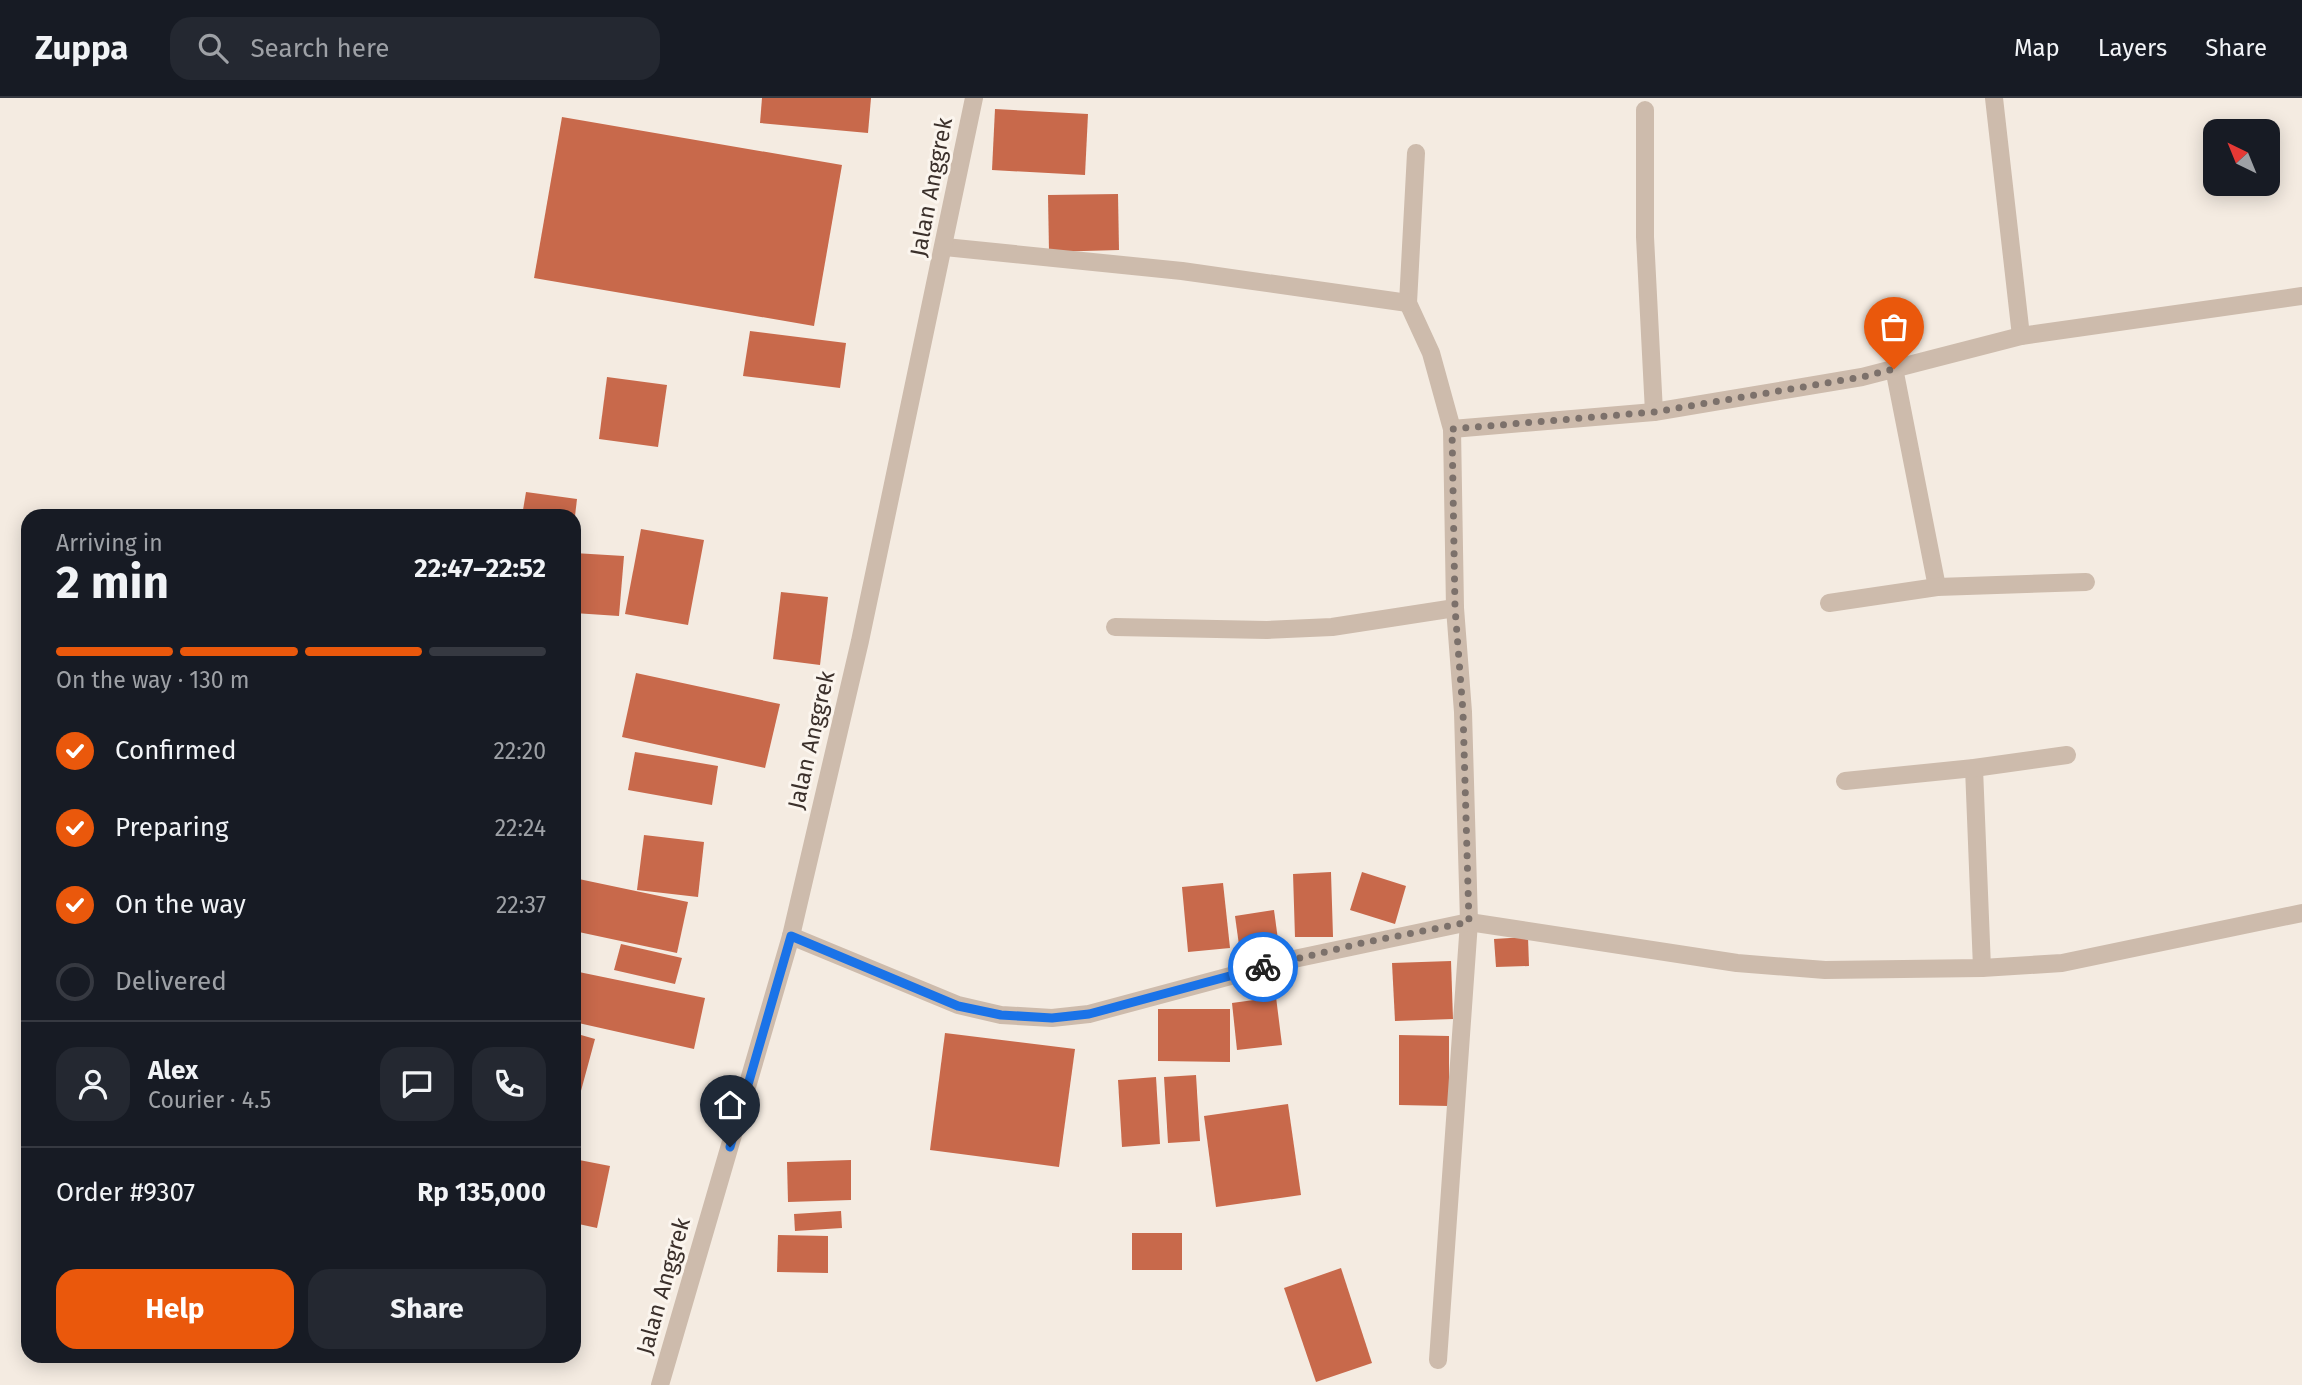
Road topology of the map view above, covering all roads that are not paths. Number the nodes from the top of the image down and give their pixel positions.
1 (974, 98) edge
2 (1994, 98) edge
3 (1645, 110) dead end
4 (1416, 153) dead end
5 (945, 247) junction
6 (2302, 296) edge
7 (1408, 303) junction
8 (2021, 336) junction
9 (1894, 369) junction
10 (1654, 412) junction
11 (1452, 429) junction
12 (2085, 582) dead end
13 (1937, 587) junction
14 (1829, 603) dead end
15 (1455, 608) junction
16 (1115, 627) dead end
17 (2067, 755) dead end
18 (1974, 768) junction
19 (1845, 782) dead end
20 (2302, 913) edge
21 (1469, 922) junction
22 (791, 936) junction
23 (1982, 968) junction
24 (1438, 1360) dead end
25 (660, 1385) edge

1 - 5 street, Jalan Anggrek
2 - 8 street
3 - 10 street
4 - 7 street
5 - 7 street
5 - 22 street, Jalan Anggrek
6 - 8 street
7 - 11 street
8 - 9 street
9 - 10 street
9 - 13 street
10 - 11 street
11 - 15 street
12 - 13 street
13 - 14 street
15 - 16 street
15 - 21 street
17 - 18 street
18 - 19 street
18 - 23 street
20 - 23 street
21 - 22 street
21 - 23 street
21 - 24 street
22 - 25 street, Jalan Anggrek

